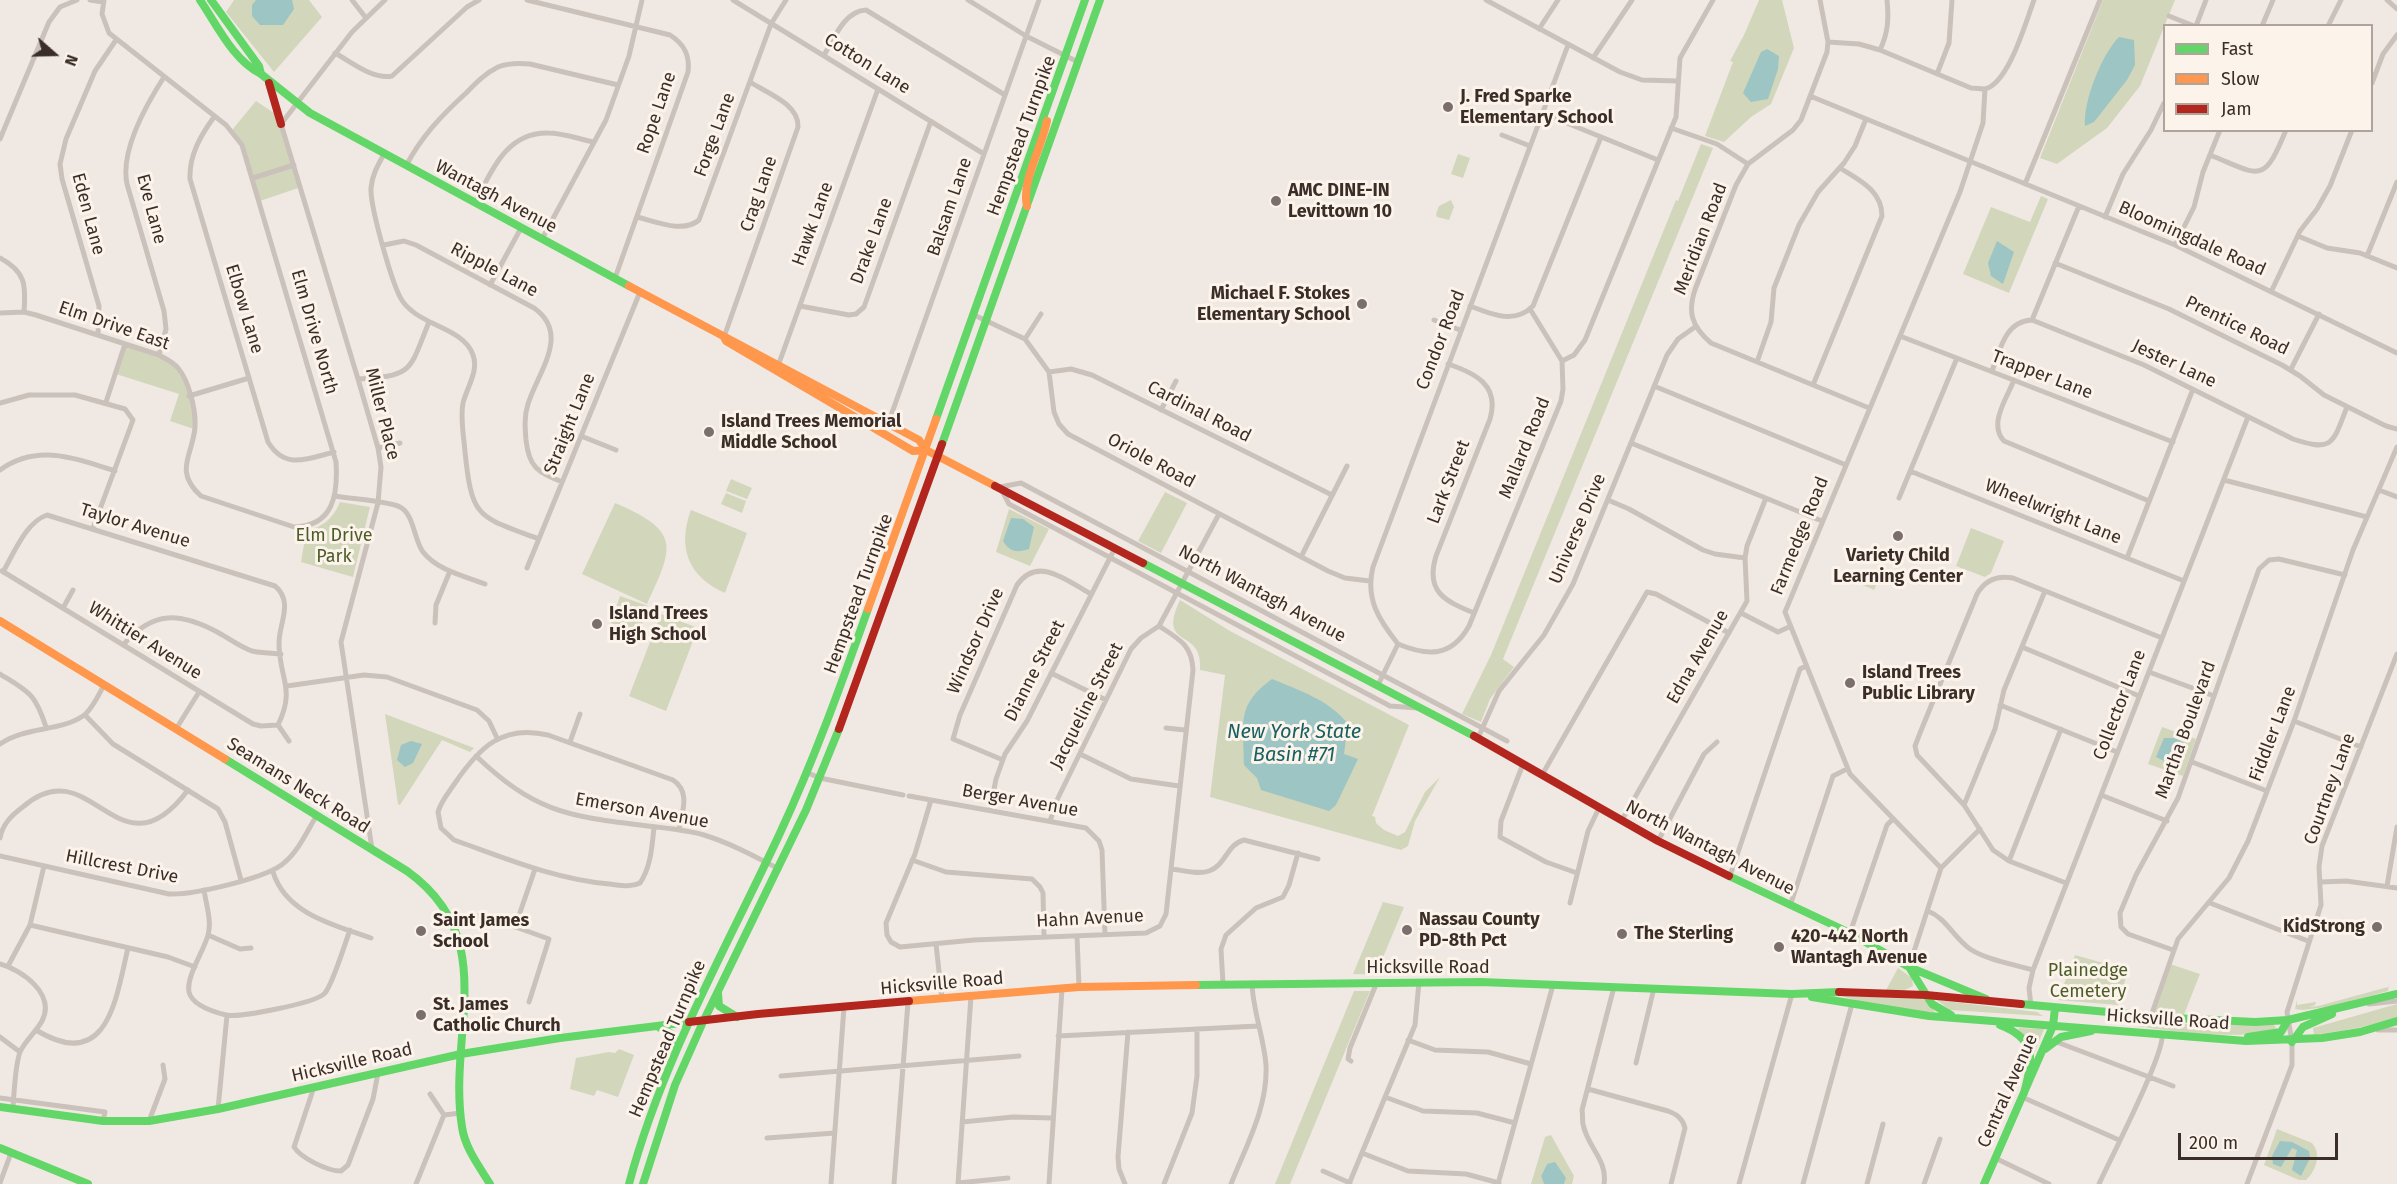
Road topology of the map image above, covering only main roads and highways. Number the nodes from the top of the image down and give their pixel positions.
1 (200, 0) edge
2 (211, 0) edge
3 (1085, 0) edge
4 (1100, 0) edge
5 (261, 74) junction
6 (268, 82) junction
7 (1049, 104) junction
8 (281, 124) road end
9 (1014, 202) junction
10 (1027, 207) junction
11 (778, 367) junction
12 (926, 450) junction
13 (938, 456) junction
14 (0, 621) edge
15 (1909, 967) junction
16 (1915, 977) junction
17 (718, 991) junction
18 (1792, 994) junction
19 (1900, 994) junction
20 (2397, 994) edge
21 (1926, 995) junction
22 (1993, 1001) junction
23 (2351, 1006) junction
24 (2055, 1008) junction
25 (738, 1017) junction
26 (1958, 1018) junction
27 (1979, 1020) junction
28 (2288, 1020) junction
29 (703, 1022) junction
30 (2397, 1022) edge
31 (687, 1023) junction
32 (2053, 1026) junction
33 (657, 1027) junction
34 (2098, 1030) junction
35 (2227, 1040) junction
36 (2292, 1042) junction
37 (2042, 1052) junction
38 (461, 1054) junction
39 (670, 1063) junction
40 (2023, 1095) junction
41 (0, 1107) edge
42 (0, 1148) edge
43 (88, 1184) edge
44 (490, 1184) edge
45 (629, 1184) edge
46 (643, 1184) edge
47 (1984, 1184) edge

1 - 5 main road, Wantagh Avenue
2 - 5 main road, Wantagh Avenue
3 - 7 main road, Hempstead Turnpike
4 - 10 main road, Hempstead Turnpike
5 - 6 main road, Wantagh Avenue
6 - 8 main road
6 - 11 main road, Wantagh Avenue
7 - 9 main road, Hempstead Turnpike
7 - 10 main road
9 - 10 main road
9 - 12 main road, Hempstead Turnpike
10 - 13 main road, Hempstead Turnpike
11 - 12 main road, Wantagh Avenue
11 - 12 main road, Wantagh Avenue
12 - 13 main road, Wantagh Avenue
12 - 31 main road, Hempstead Turnpike
13 - 15 main road, North Wantagh Avenue
13 - 17 main road, Hempstead Turnpike
14 - 38 main road, Seamans Neck Road
15 - 16 main road
15 - 22 main road, North Wantagh Avenue
16 - 19 main road
16 - 21 main road
17 - 25 main road
17 - 29 main road, Hempstead Turnpike
18 - 19 main road, Hicksville Road
18 - 25 main road, Hicksville Road
18 - 26 main road, Hicksville Road
19 - 21 main road, Hicksville Road
20 - 23 main road
21 - 22 main road, Hicksville Road
21 - 26 main road
22 - 24 main road, Hicksville Road
23 - 28 main road
23 - 36 main road
24 - 28 main road, Hicksville Road
24 - 32 main road, Central Avenue
25 - 29 main road, Hicksville Road
26 - 27 main road, Hicksville Road
27 - 32 main road, Hicksville Road
27 - 40 main road
28 - 35 main road
29 - 31 main road, Hicksville Road
29 - 46 main road, Hempstead Turnpike
30 - 36 main road, Hicksville Road
31 - 33 main road, Hicksville Road
31 - 39 main road, Hempstead Turnpike
32 - 34 main road, Hicksville Road
32 - 37 main road, Central Avenue
33 - 38 main road, Hicksville Road
33 - 39 main road
34 - 35 main road, Hicksville Road
34 - 37 main road
35 - 36 main road, Hicksville Road
37 - 40 main road, Central Avenue
38 - 41 main road, Hicksville Road
38 - 44 main road, Seamans Neck Road
39 - 45 main road, Hempstead Turnpike
40 - 47 main road, Central Avenue
42 - 43 main road

